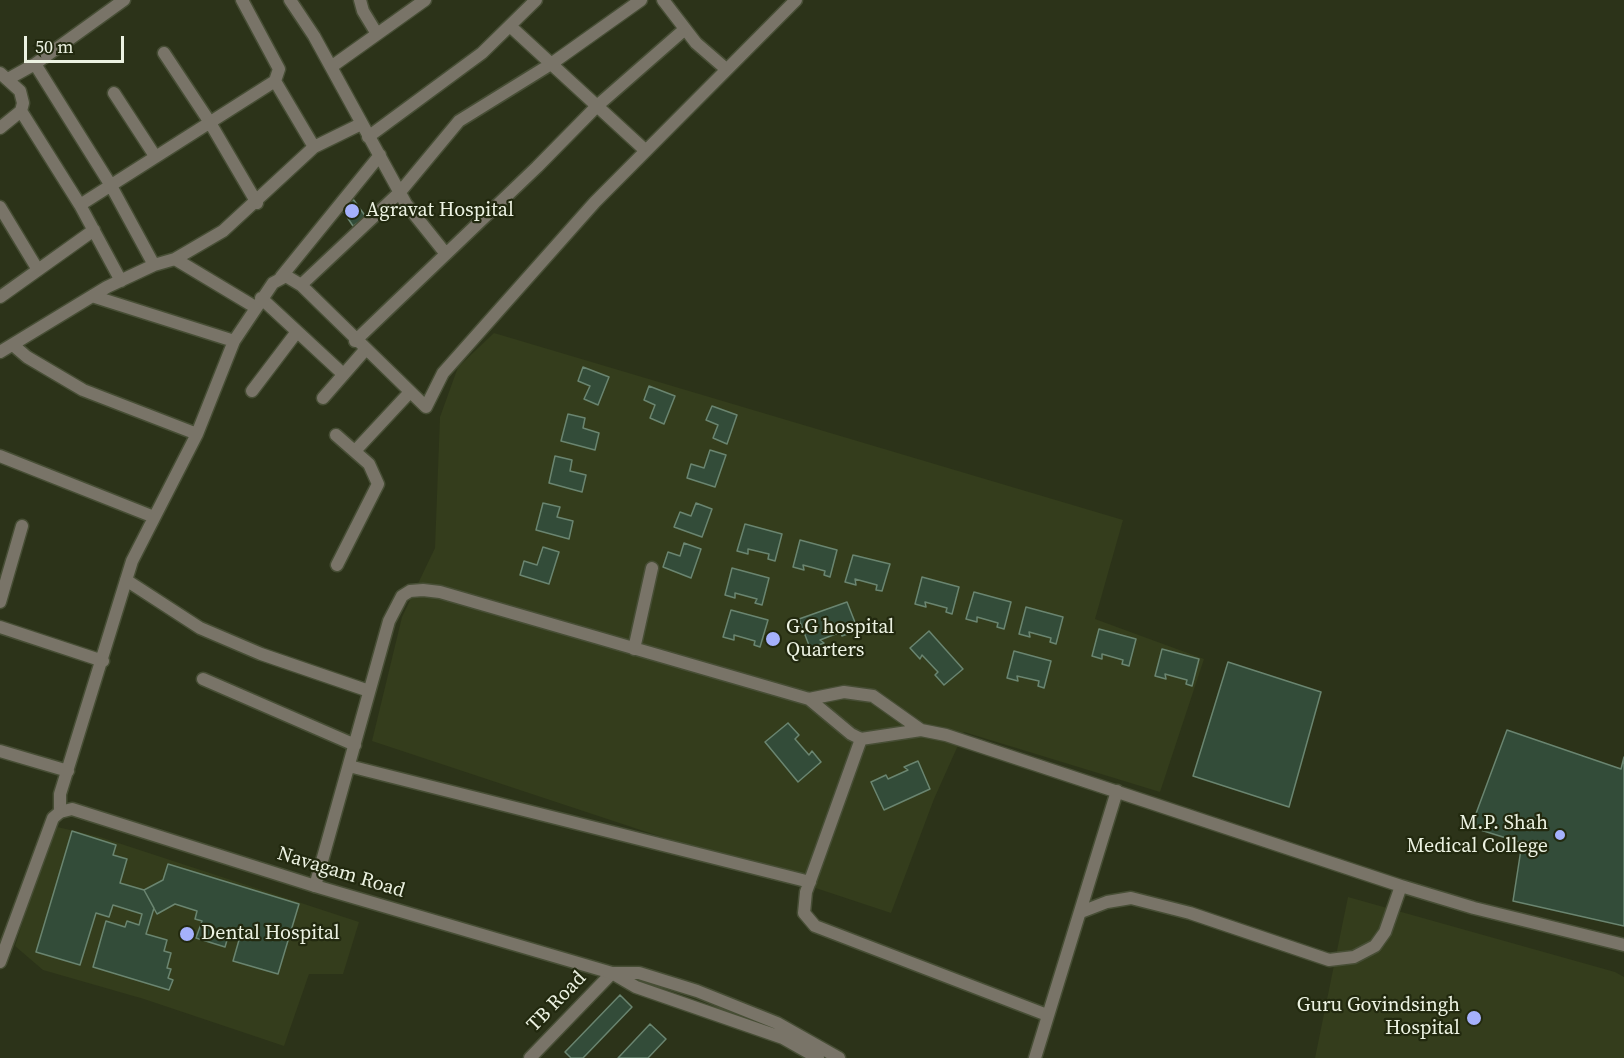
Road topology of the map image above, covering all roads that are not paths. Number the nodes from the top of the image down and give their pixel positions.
1 (124, 0) edge
2 (242, 0) edge
3 (290, 0) edge
4 (360, 0) edge
5 (425, 0) edge
6 (536, 0) edge
7 (641, 0) edge
8 (663, 0) edge
9 (796, 0) edge
10 (510, 26) junction
11 (685, 29) junction
12 (377, 34) junction
13 (164, 53) dead end
14 (35, 64) junction
15 (552, 64) junction
16 (331, 67) junction
17 (726, 69) junction
18 (4, 76) edge
19 (275, 81) junction
20 (114, 93) dead end
21 (597, 106) junction
22 (21, 111) junction
23 (209, 121) junction
24 (361, 124) junction
25 (0, 128) edge
26 (368, 137) junction
27 (314, 147) junction
28 (646, 151) junction
29 (380, 155) junction
30 (155, 156) junction
31 (110, 184) junction
32 (400, 192) junction
33 (257, 203) junction
34 (80, 205) junction
35 (1, 213) edge
36 (94, 230) junction
37 (446, 254) junction
38 (175, 259) junction
39 (154, 265) junction
40 (38, 270) junction
41 (281, 277) junction
42 (122, 281) junction
43 (301, 285) junction
44 (92, 296) junction
45 (0, 297) edge
46 (258, 303) junction
47 (296, 333) junction
48 (234, 341) junction
49 (13, 345) junction
50 (360, 345) junction
51 (0, 352) edge
52 (343, 374) junction
53 (252, 391) dead end
54 (410, 392) junction
55 (323, 398) dead end
56 (197, 434) junction
57 (336, 435) dead end
58 (355, 451) junction
59 (0, 456) edge
60 (154, 517) junction
61 (22, 526) dead end
62 (337, 565) dead end
63 (652, 568) dead end
64 (126, 580) junction
65 (0, 602) edge
66 (0, 627) edge
67 (634, 649) junction
68 (103, 661) junction
69 (203, 679) dead end
70 (369, 691) junction
71 (809, 699) junction
72 (921, 730) junction
73 (861, 739) junction
74 (355, 745) junction
75 (0, 751) edge
76 (349, 766) junction
77 (68, 771) junction
78 (1117, 791) junction
79 (60, 812) junction
80 (810, 882) junction
81 (315, 886) junction
82 (1401, 886) junction
83 (1081, 912) junction
84 (1624, 945) edge
85 (0, 962) edge
86 (612, 973) junction
87 (1047, 1015) junction
88 (530, 1058) edge
89 (818, 1058) edge
90 (839, 1058) edge
91 (1035, 1058) edge

1 - 14 street
2 - 19 street
3 - 16 street
4 - 12 street
5 - 12 street
6 - 10 street
7 - 15 street
8 - 11 street
9 - 17 street
10 - 15 street
10 - 26 street
11 - 17 street
11 - 21 street
12 - 16 street
13 - 23 street
14 - 18 street
14 - 31 street
15 - 21 street
15 - 32 street
16 - 24 street
17 - 28 street
18 - 22 street
19 - 23 street
19 - 27 street
20 - 30 street
21 - 28 street
21 - 37 street
22 - 25 street
22 - 34 street
23 - 30 street
23 - 33 street
24 - 26 street
24 - 27 street
26 - 29 street
27 - 33 street
28 - 54 street
29 - 32 street
29 - 41 street
30 - 31 street
31 - 34 street
31 - 39 street
32 - 37 street
32 - 43 street
33 - 38 street
34 - 36 street
35 - 40 street
36 - 40 street
36 - 42 street
37 - 50 street
38 - 39 street
38 - 46 street
39 - 42 street
40 - 45 street
41 - 43 street
41 - 46 street
42 - 44 street
43 - 50 street
44 - 48 street
44 - 49 street
46 - 47 street
46 - 48 street
47 - 52 street
47 - 53 street
48 - 56 street
49 - 51 street
49 - 56 street
50 - 52 street
50 - 54 street
52 - 55 street
54 - 58 street
56 - 60 street
57 - 58 street
58 - 62 street
59 - 60 street
60 - 64 street
61 - 65 street
63 - 67 street
64 - 68 street
64 - 70 street
66 - 68 street
67 - 70 street
67 - 71 street
68 - 77 street
69 - 74 street
70 - 74 street
71 - 72 street
71 - 73 street
72 - 73 street
72 - 78 street
73 - 80 street
74 - 76 street
75 - 77 street
76 - 80 street
76 - 81 street
77 - 79 street
78 - 82 street
78 - 83 street
79 - 81 street, Navagam Road
79 - 85 street
80 - 87 street
81 - 86 street, Navagam Road
82 - 83 street
82 - 84 street
83 - 87 street
86 - 88 street, TB Road
86 - 89 street, Navagam Road
86 - 90 street, Navagam Road
87 - 91 street

